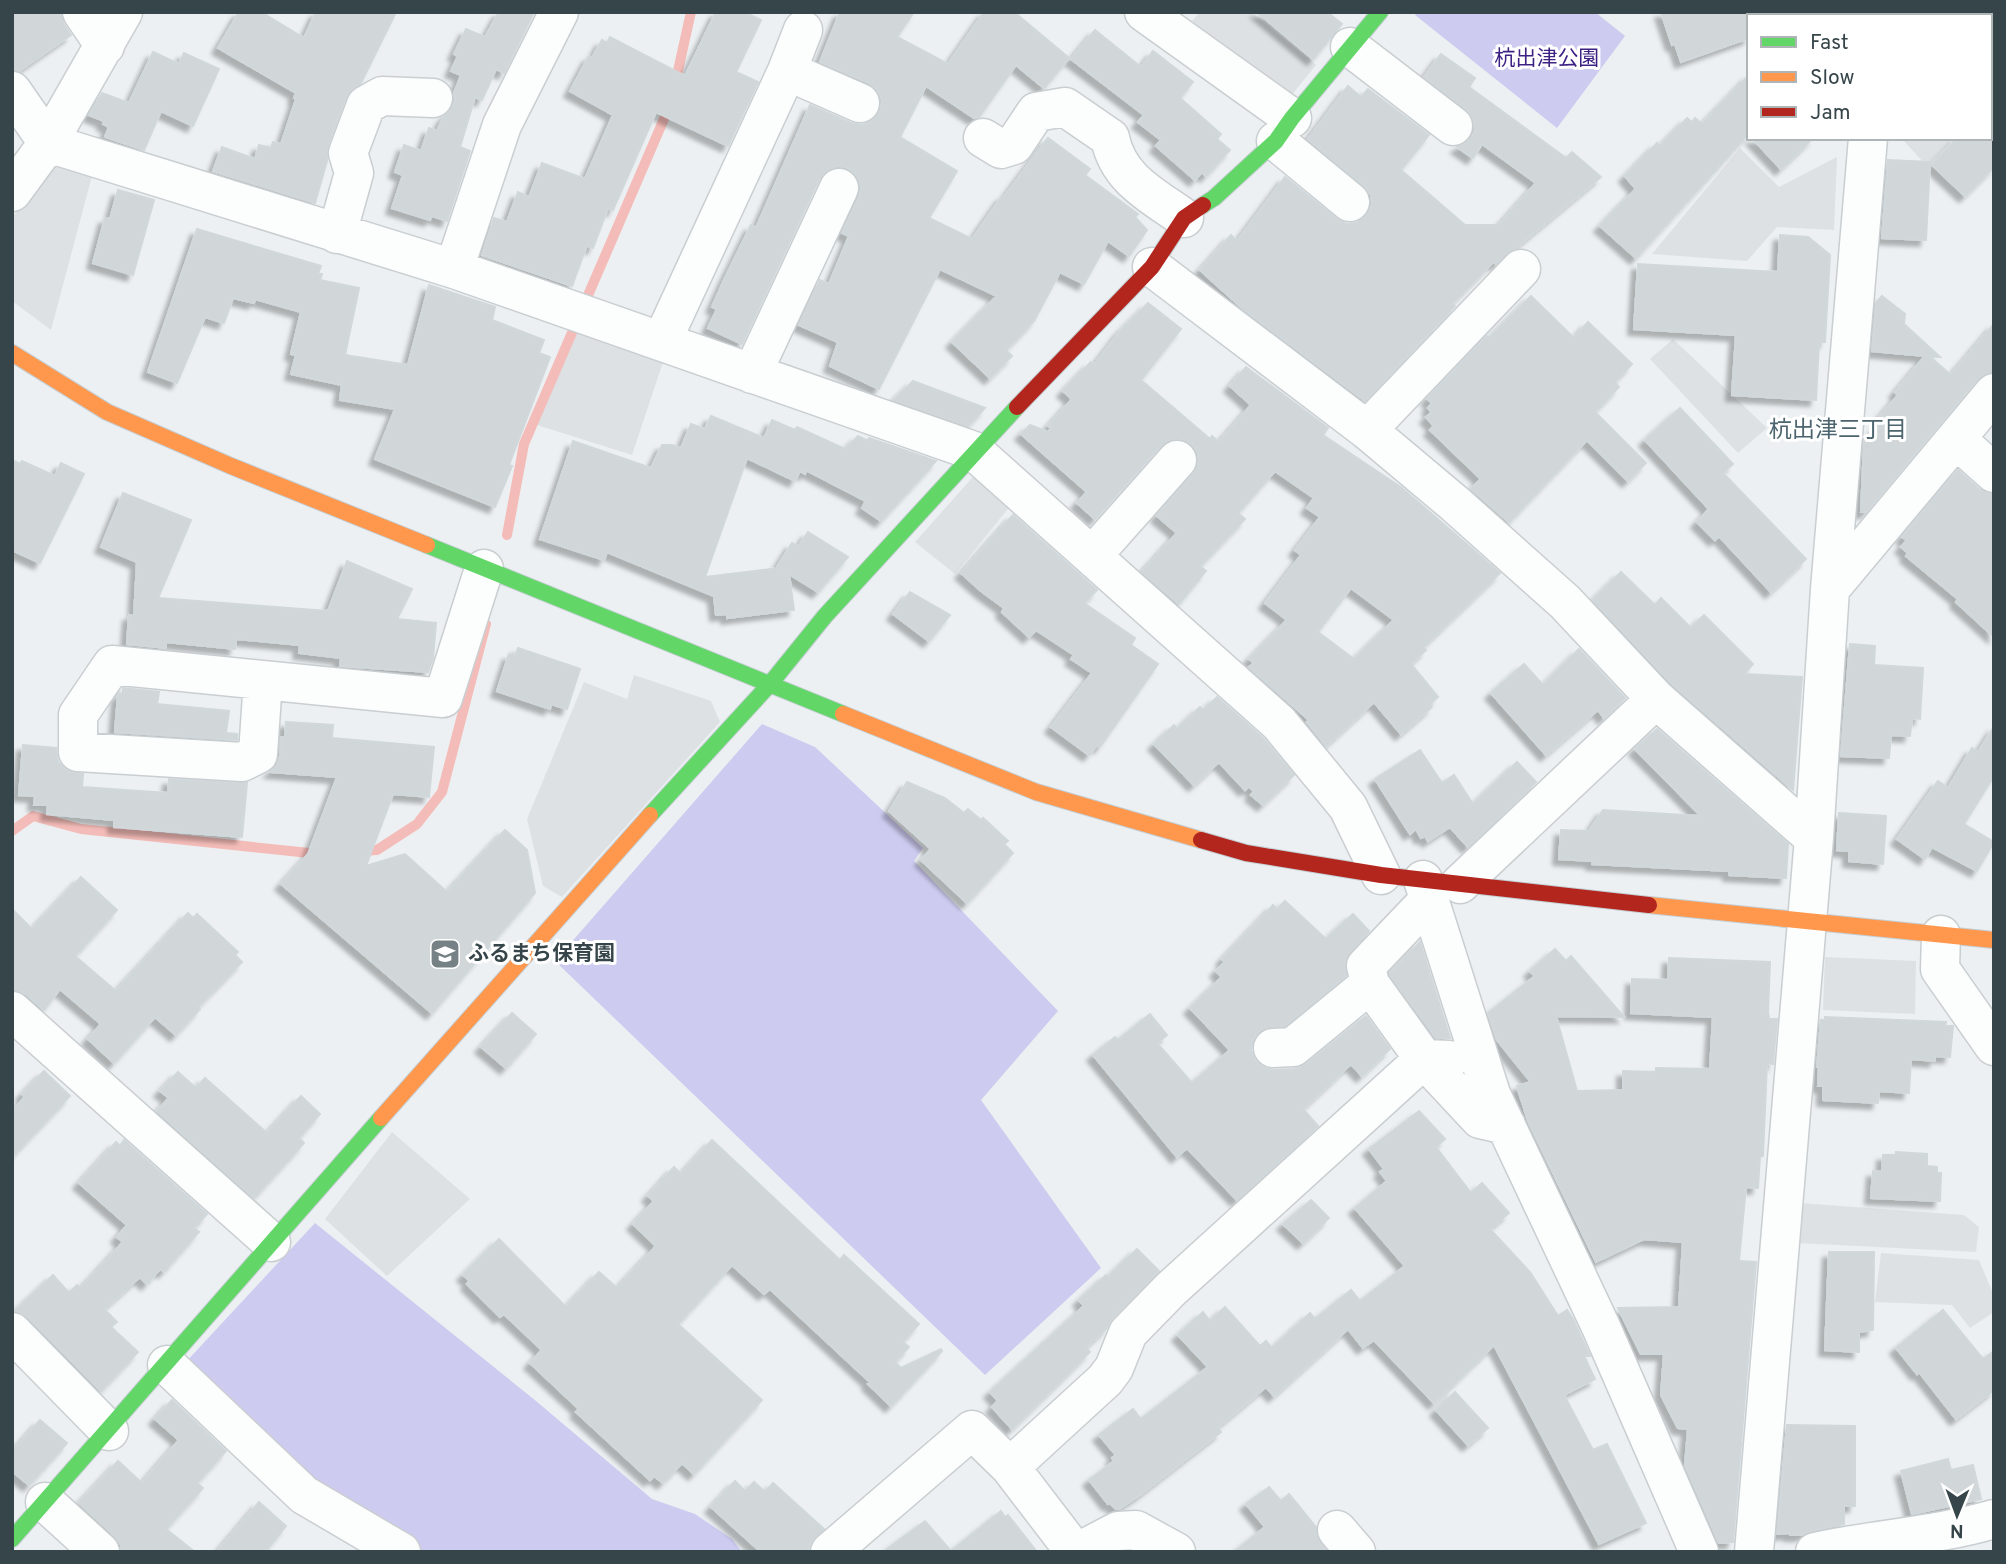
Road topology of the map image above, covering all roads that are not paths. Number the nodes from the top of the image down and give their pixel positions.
1 (82, 12) edge
2 (123, 12) edge
3 (559, 12) edge
4 (1144, 12) edge
5 (1365, 23) edge
6 (803, 30) dead end
7 (105, 46) junction
8 (787, 71) junction
9 (12, 90) edge
10 (433, 98) dead end
11 (860, 103) dead end
12 (1453, 126) dead end
13 (1284, 129) junction
14 (982, 138) dead end
15 (1868, 140) edge
16 (48, 143) junction
17 (839, 188) dead end
18 (12, 192) edge
19 (1350, 202) dead end
20 (1184, 218) junction
21 (337, 234) junction
22 (1152, 267) junction
23 (454, 269) junction
24 (1521, 269) dead end
25 (662, 341) junction
26 (12, 353) edge
27 (752, 374) junction
28 (1994, 393) edge
29 (1367, 430) junction
30 (1956, 439) junction
31 (974, 451) junction
32 (1177, 460) dead end
33 (1994, 473) edge
34 (1093, 556) junction
35 (484, 569) junction
36 (1830, 589) junction
37 (263, 681) junction
38 (770, 684) junction
39 (1657, 699) junction
40 (1814, 838) junction
41 (1381, 875) junction
42 (1438, 887) junction
43 (1806, 922) junction
44 (1941, 935) junction
45 (1994, 940) edge
46 (1370, 984) junction
47 (12, 1011) edge
48 (1994, 1046) edge
49 (1273, 1048) dead end
50 (1424, 1059) junction
51 (1481, 1061) junction
52 (1506, 1125) junction
53 (271, 1242) junction
54 (12, 1332) edge
55 (167, 1365) junction
56 (109, 1431) junction
57 (1010, 1467) junction
58 (45, 1502) junction
59 (1977, 1533) edge
60 (12, 1539) edge
61 (100, 1552) edge
62 (401, 1552) edge
63 (830, 1552) edge
64 (1076, 1552) edge
65 (1176, 1552) edge
66 (1699, 1552) edge
67 (1754, 1552) edge
68 (1815, 1552) edge

1 - 7 street
2 - 7 street
3 - 23 street
4 - 13 street
5 - 12 street
5 - 13 street
6 - 8 street
7 - 16 street
8 - 11 street
8 - 25 street
9 - 16 street
10 - 21 street
13 - 19 street
13 - 20 street
14 - 20 street
15 - 36 street
16 - 18 street
16 - 21 street
17 - 27 street
20 - 22 street
21 - 23 street
22 - 29 street
22 - 31 street
23 - 25 street
24 - 29 street
25 - 27 street
26 - 35 street
27 - 31 street
28 - 30 street
29 - 39 street
30 - 33 street
30 - 36 street
31 - 34 street
31 - 38 street
32 - 34 street
34 - 41 street
35 - 37 street
35 - 38 street
36 - 40 street
37 - 37 street
38 - 41 street
38 - 53 street
39 - 40 street
39 - 42 street
40 - 43 street
41 - 42 street
42 - 43 street
42 - 46 street
42 - 51 street
43 - 44 street
43 - 67 street
44 - 45 street
44 - 48 street
46 - 49 street
46 - 50 street
47 - 53 street
50 - 51 street
50 - 52 street
50 - 57 street
51 - 52 street
52 - 66 street
53 - 55 street
54 - 56 street
55 - 56 street
55 - 62 street
56 - 58 street
57 - 63 street
57 - 64 street
58 - 60 street
58 - 61 street
59 - 68 street
64 - 65 street

